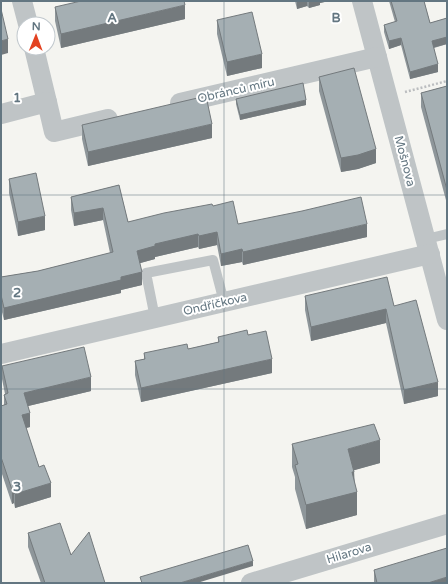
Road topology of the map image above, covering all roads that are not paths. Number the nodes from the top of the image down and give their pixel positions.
1 (22, 1) edge
2 (362, 1) edge
3 (26, 16) edge
4 (36, 56) edge
5 (377, 57) junction
6 (47, 102) junction
7 (162, 107) edge
8 (1, 114) edge
9 (123, 116) edge
10 (447, 234) edge
11 (428, 247) junction
12 (224, 302) junction
13 (154, 318) junction
14 (447, 320) edge
15 (1, 354) edge
16 (447, 524) edge
17 (251, 583) edge

1 - 3 street
2 - 5 street, Mošnova
4 - 6 street
5 - 7 street, Obránců míru
5 - 11 street, Mošnova
6 - 8 street
6 - 9 street
10 - 11 lane
11 - 12 street, Ondříčkova
11 - 14 street, Mošnova
12 - 13 street, Ondříčkova
12 - 13 lane
13 - 15 street, Ondříčkova
16 - 17 street, Hilarova

